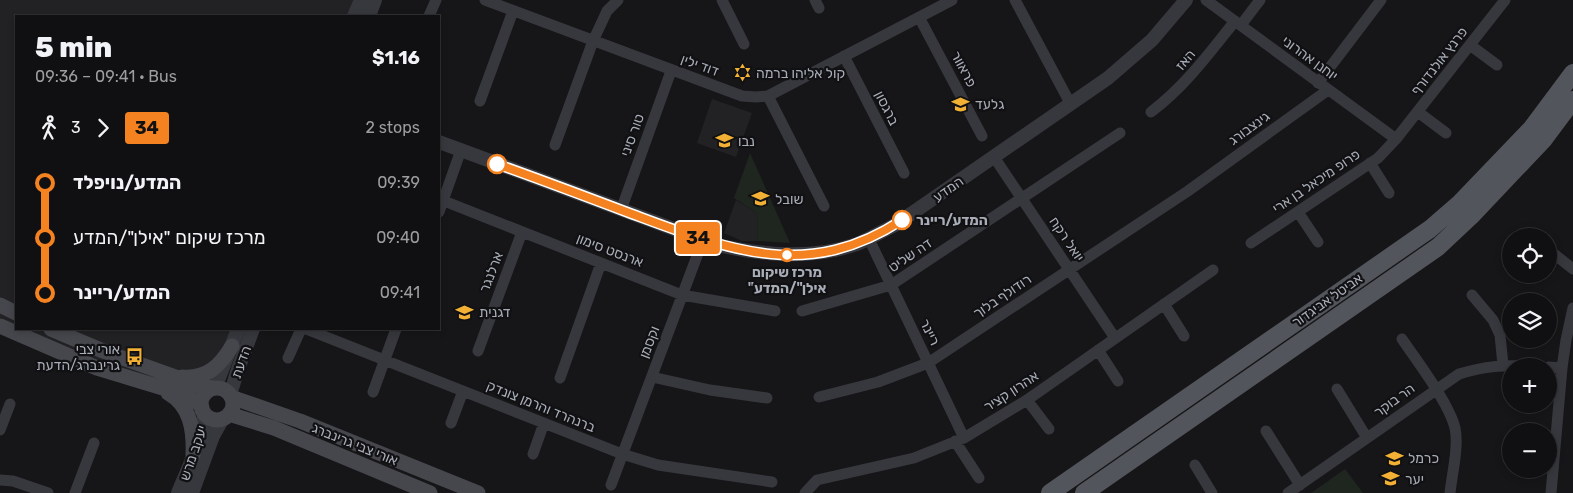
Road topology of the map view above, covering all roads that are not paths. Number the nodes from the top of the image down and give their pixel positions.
1 (361, 0) edge
2 (375, 0) edge
3 (436, 0) edge
4 (485, 0) edge
5 (618, 0) edge
6 (722, 0) edge
7 (952, 0) edge
8 (1015, 0) edge
9 (1186, 0) edge
10 (1206, 0) edge
11 (1260, 0) edge
12 (1381, 0) edge
13 (1505, 0) edge
14 (512, 11) junction
15 (354, 15) edge
16 (369, 15) edge
17 (429, 15) edge
18 (919, 17) junction
19 (1238, 23) junction
20 (593, 42) junction
21 (744, 44) dead end
22 (1470, 46) junction
23 (844, 56) junction
24 (1497, 65) dead end
25 (671, 71) junction
26 (1573, 73) edge
27 (1323, 86) junction
28 (768, 96) junction
29 (1573, 100) edge
30 (480, 101) dead end
31 (1070, 103) junction
32 (1151, 112) dead end
33 (1418, 112) junction
34 (1120, 133) dead end
35 (1446, 133) dead end
36 (982, 136) dead end
37 (1396, 140) junction
38 (440, 142) edge
39 (555, 145) dead end
40 (461, 150) junction
41 (994, 156) junction
42 (1370, 163) junction
43 (904, 173) dead end
44 (1188, 191) joint
45 (1389, 193) dead end
46 (1022, 199) junction
47 (440, 204) edge
48 (824, 206) dead end
49 (621, 210) junction
50 (1298, 212) junction
51 (522, 232) junction
52 (869, 239) junction
53 (702, 240) junction
54 (1318, 242) dead end
55 (1251, 244) dead end
56 (1557, 256) edge
57 (601, 263) junction
58 (1573, 269) edge
59 (1069, 270) junction
60 (1213, 270) dead end
61 (891, 286) junction
62 (682, 295) junction
63 (1472, 295) dead end
64 (1164, 304) junction
65 (0, 305) edge
66 (1573, 308) edge
67 (775, 311) dead end
68 (802, 311) dead end
69 (15, 312) edge
70 (0, 326) edge
71 (53, 330) edge
72 (238, 330) edge
73 (253, 330) edge
74 (301, 330) edge
75 (309, 330) edge
76 (396, 330) edge
77 (1184, 336) dead end
78 (1115, 338) junction
79 (1402, 338) dead end
80 (232, 346) junction
81 (1098, 350) junction
82 (478, 351) dead end
83 (288, 358) dead end
84 (1502, 358) edge
85 (384, 360) junction
86 (928, 363) junction
87 (1502, 365) edge
88 (1557, 368) edge
89 (1562, 368) junction
90 (171, 375) junction
91 (652, 377) junction
92 (560, 378) dead end
93 (1118, 381) dead end
94 (158, 387) junction
95 (214, 388) junction
96 (1337, 389) dead end
97 (1435, 389) junction
98 (463, 391) junction
99 (372, 392) dead end
100 (231, 396) junction
101 (819, 397) dead end
102 (767, 398) dead end
103 (1027, 400) junction
104 (10, 404) dead end
105 (203, 410) junction
106 (226, 416) junction
107 (451, 423) dead end
108 (544, 423) junction
109 (1049, 429) dead end
110 (0, 430) edge
111 (1266, 431) dead end
112 (1367, 438) junction
113 (960, 440) junction
114 (94, 443) dead end
115 (533, 454) dead end
116 (622, 454) junction
117 (193, 455) junction
118 (1195, 465) dead end
119 (979, 478) dead end
120 (0, 480) edge
121 (772, 482) dead end
122 (611, 484) dead end
123 (1300, 485) junction
124 (48, 493) edge
125 (74, 493) edge
126 (178, 493) edge
127 (192, 493) edge
128 (430, 493) edge
129 (478, 493) edge
130 (805, 493) edge
131 (1050, 493) edge
132 (1084, 493) edge
133 (1212, 493) edge
134 (1288, 493) edge
135 (1450, 493) edge
136 (1551, 493) edge

1 - 15 street
2 - 16 street
3 - 17 street
4 - 14 street, דוד ילין
5 - 20 street
6 - 21 street
7 - 18 street, דוד ילין
8 - 31 street
9 - 31 street, המדע
10 - 19 street, יוחנן אהרוני
11 - 19 street, האז
12 - 27 street, גינצבורג
13 - 22 street, פרנץ אולנדורף
14 - 20 street, דוד ילין
14 - 30 street
18 - 23 street, דוד ילין
18 - 36 street, פראוור
19 - 27 street, יוחנן אהרוני
19 - 32 street, האז
20 - 25 street, דוד ילין
20 - 39 street
22 - 24 street
22 - 33 street, פרנץ אולנדורף
23 - 28 street, דוד ילין
23 - 43 street, ברגסון
25 - 28 street, דוד ילין
25 - 49 street, טור סיני
26 - 131 main road, אביטל אביגדור
27 - 37 street, יוחנן אהרוני
27 - 44 street, גינצבורג
28 - 48 street
29 - 132 main road, אביטל אביגדור
31 - 41 street, המדע
33 - 35 street
33 - 37 street, פרנץ אולנדורף
34 - 46 street, דה שליט
37 - 42 street, פרופ מיכאל בן ארי
38 - 40 street, המדע
40 - 47 street
40 - 49 street, המדע
41 - 46 street, יואל רקח
41 - 52 street, המדע
42 - 45 street
42 - 50 street, פרופ מיכאל בן ארי
44 - 59 street, רודולף בלוך
46 - 59 street, יואל רקח
46 - 61 street, דה שליט
47 - 51 street, ארנסט סימון
49 - 53 street, המדע
50 - 54 street
50 - 55 street, פרופ מיכאל בן ארי
51 - 57 street, ארנסט סימון
51 - 82 street, ארלנגר
52 - 53 street, המדע
52 - 61 street, ריינר
53 - 62 street, וקסמן
56 - 58 street
57 - 62 street, ארנסט סימון
57 - 92 street
59 - 78 street, יואל רקח
59 - 86 street, רודולף בלוך
60 - 64 street, אהרון קציר
61 - 68 street, דה שליט
61 - 86 street, ריינר
62 - 67 street, ארנסט סימון
62 - 91 street, וקסמן
63 - 84 street
64 - 77 street
64 - 78 street, אהרון קציר
65 - 69 main road
66 - 89 street
70 - 94 main road
71 - 90 main road
72 - 80 street, הדעת
73 - 100 street, הדעת
74 - 83 street
75 - 85 street, ברנהרד והרמן צונדק
76 - 85 street
78 - 81 street, אהרון קציר
79 - 97 street
80 - 90 main road
80 - 95 street, הדעת
81 - 93 street
81 - 103 street, אהרון קציר
85 - 98 street, ברנהרד והרמן צונדק
85 - 99 street
86 - 101 street, רודולף בלוך
86 - 113 street, ריינר
87 - 97 street, הר בוקר
88 - 89 street
89 - 136 street
90 - 95 main road
91 - 102 street
91 - 116 street, וקסמן
94 - 105 main road
94 - 117 main road
95 - 100 main road
95 - 105 main road
96 - 112 street
97 - 112 street, הר בוקר
97 - 135 street
98 - 107 street
98 - 108 street, ברנהרד והרמן צונדק
100 - 106 main road
100 - 129 main road, אורי צבי גרינברג
103 - 109 street
103 - 113 street, אהרון קציר
104 - 110 street
105 - 106 main road
105 - 117 street, יעקב מרש
106 - 127 street, יעקב מרש
106 - 128 main road, אורי צבי גרינברג
108 - 115 street
108 - 116 street, ברנהרד והרמן צונדק
111 - 123 street
112 - 123 street, הר בוקר
113 - 119 street, ריינר
113 - 130 street, אהרון קציר
114 - 125 street
116 - 121 street, ברנהרד והרמן צונדק
116 - 122 street, וקסמן
117 - 126 street, יעקב מרש
118 - 133 street
120 - 124 street
123 - 134 street, הר בוקר

